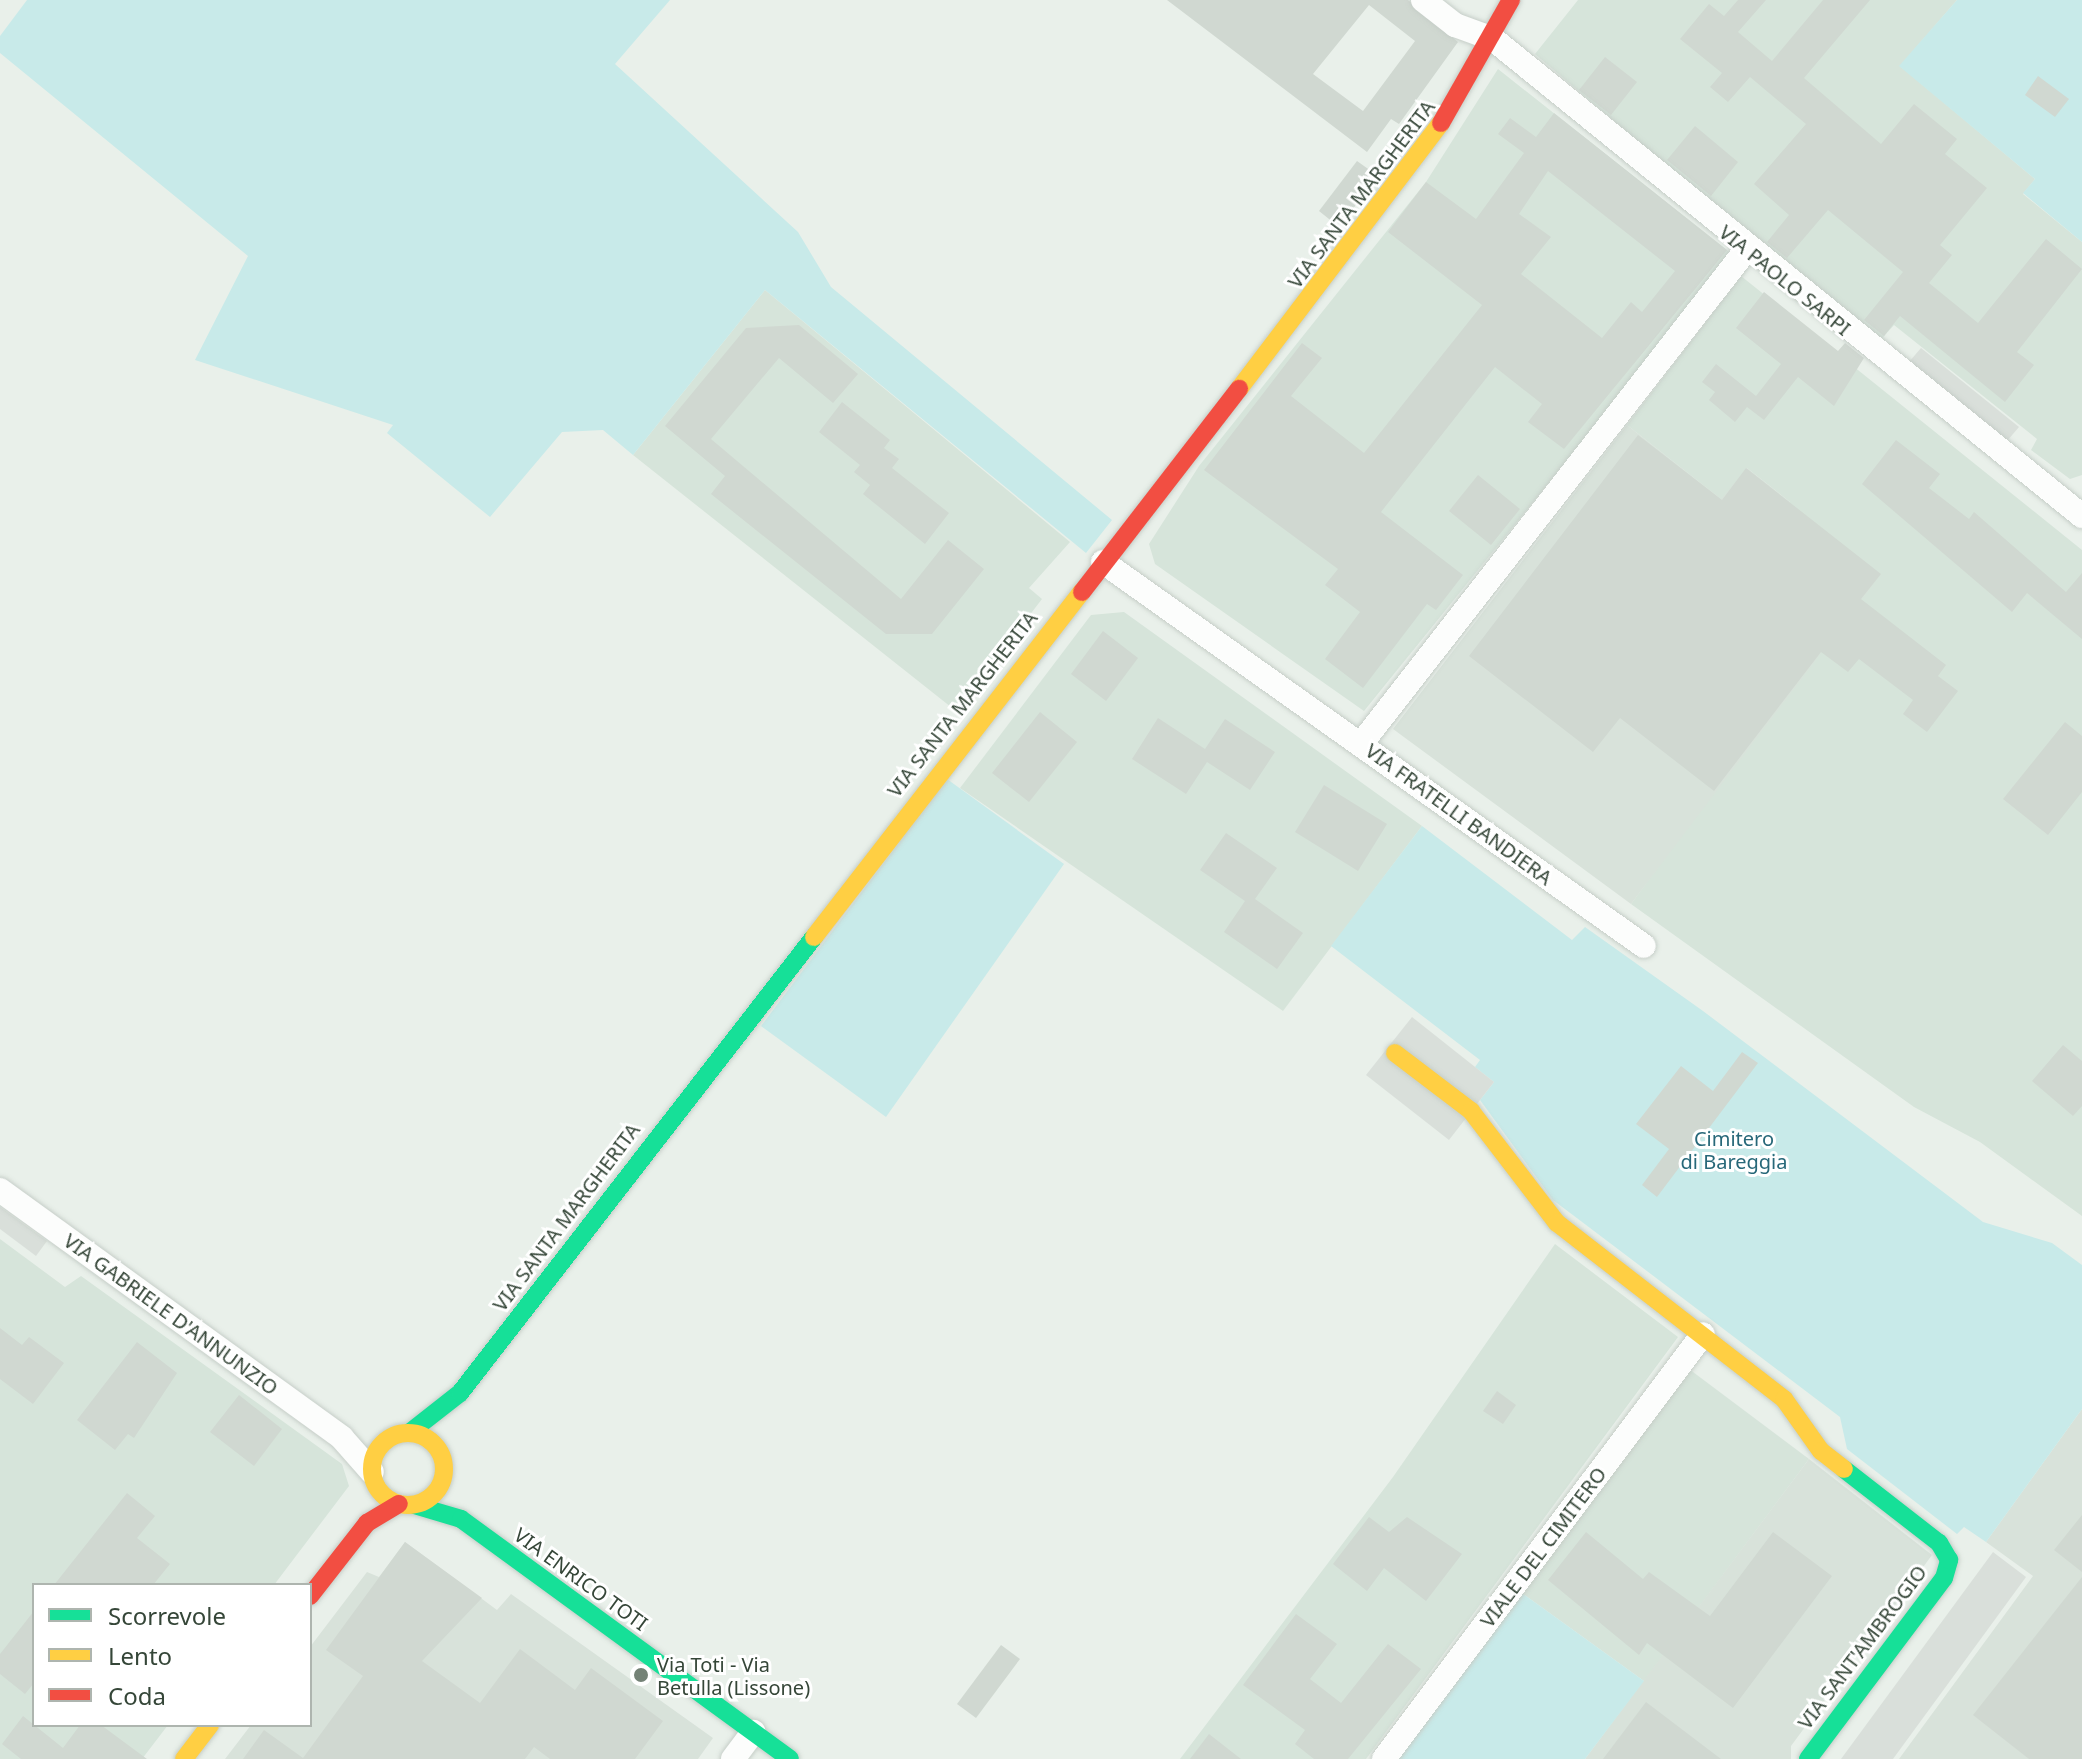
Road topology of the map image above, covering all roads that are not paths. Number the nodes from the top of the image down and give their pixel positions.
1 (1423, 0) edge
2 (1511, 0) edge
3 (1493, 39) junction
4 (1746, 250) junction
5 (2080, 511) edge
6 (1103, 562) junction
7 (1361, 744) junction
8 (1644, 946) dead end
9 (1395, 1053) dead end
10 (0, 1190) edge
11 (1703, 1334) junction
12 (460, 1393) junction
13 (409, 1433) junction
14 (437, 1447) junction
15 (376, 1469) junction
16 (443, 1479) junction
17 (407, 1504) junction
18 (461, 1519) junction
19 (367, 1523) junction
20 (312, 1593) edge
21 (208, 1727) edge
22 (753, 1732) junction
23 (184, 1759) edge
24 (733, 1759) edge
25 (790, 1759) edge
26 (1384, 1759) edge
27 (1808, 1759) edge

1 - 3 street, VIA PAOLO SARPI
2 - 3 street, VIA SANTA MARGHERITA
3 - 4 street, VIA PAOLO SARPI
3 - 6 street, VIA SANTA MARGHERITA
4 - 5 street, VIA PAOLO SARPI
4 - 7 street
6 - 7 street, VIA FRATELLI BANDIERA
6 - 12 street, VIA SANTA MARGHERITA
7 - 8 street, VIA FRATELLI BANDIERA
9 - 11 street
10 - 15 street, VIA GABRIELE D'ANNUNZIO
11 - 26 street, VIALE DEL CIMITERO
11 - 27 street, VIA SANT'AMBROGIO
12 - 13 street, VIA SANTA MARGHERITA
12 - 14 street, VIA SANTA MARGHERITA
13 - 14 street
13 - 15 street, VIA SANTA MARGHERITA
14 - 16 street, VIA ENRICO TOTI
15 - 17 street
15 - 19 street
16 - 17 street
16 - 18 street, VIA ENRICO TOTI
17 - 18 street, VIA ENRICO TOTI
17 - 19 street
18 - 22 street, VIA ENRICO TOTI
19 - 20 street
21 - 23 street
22 - 24 street
22 - 25 street, VIA ENRICO TOTI

